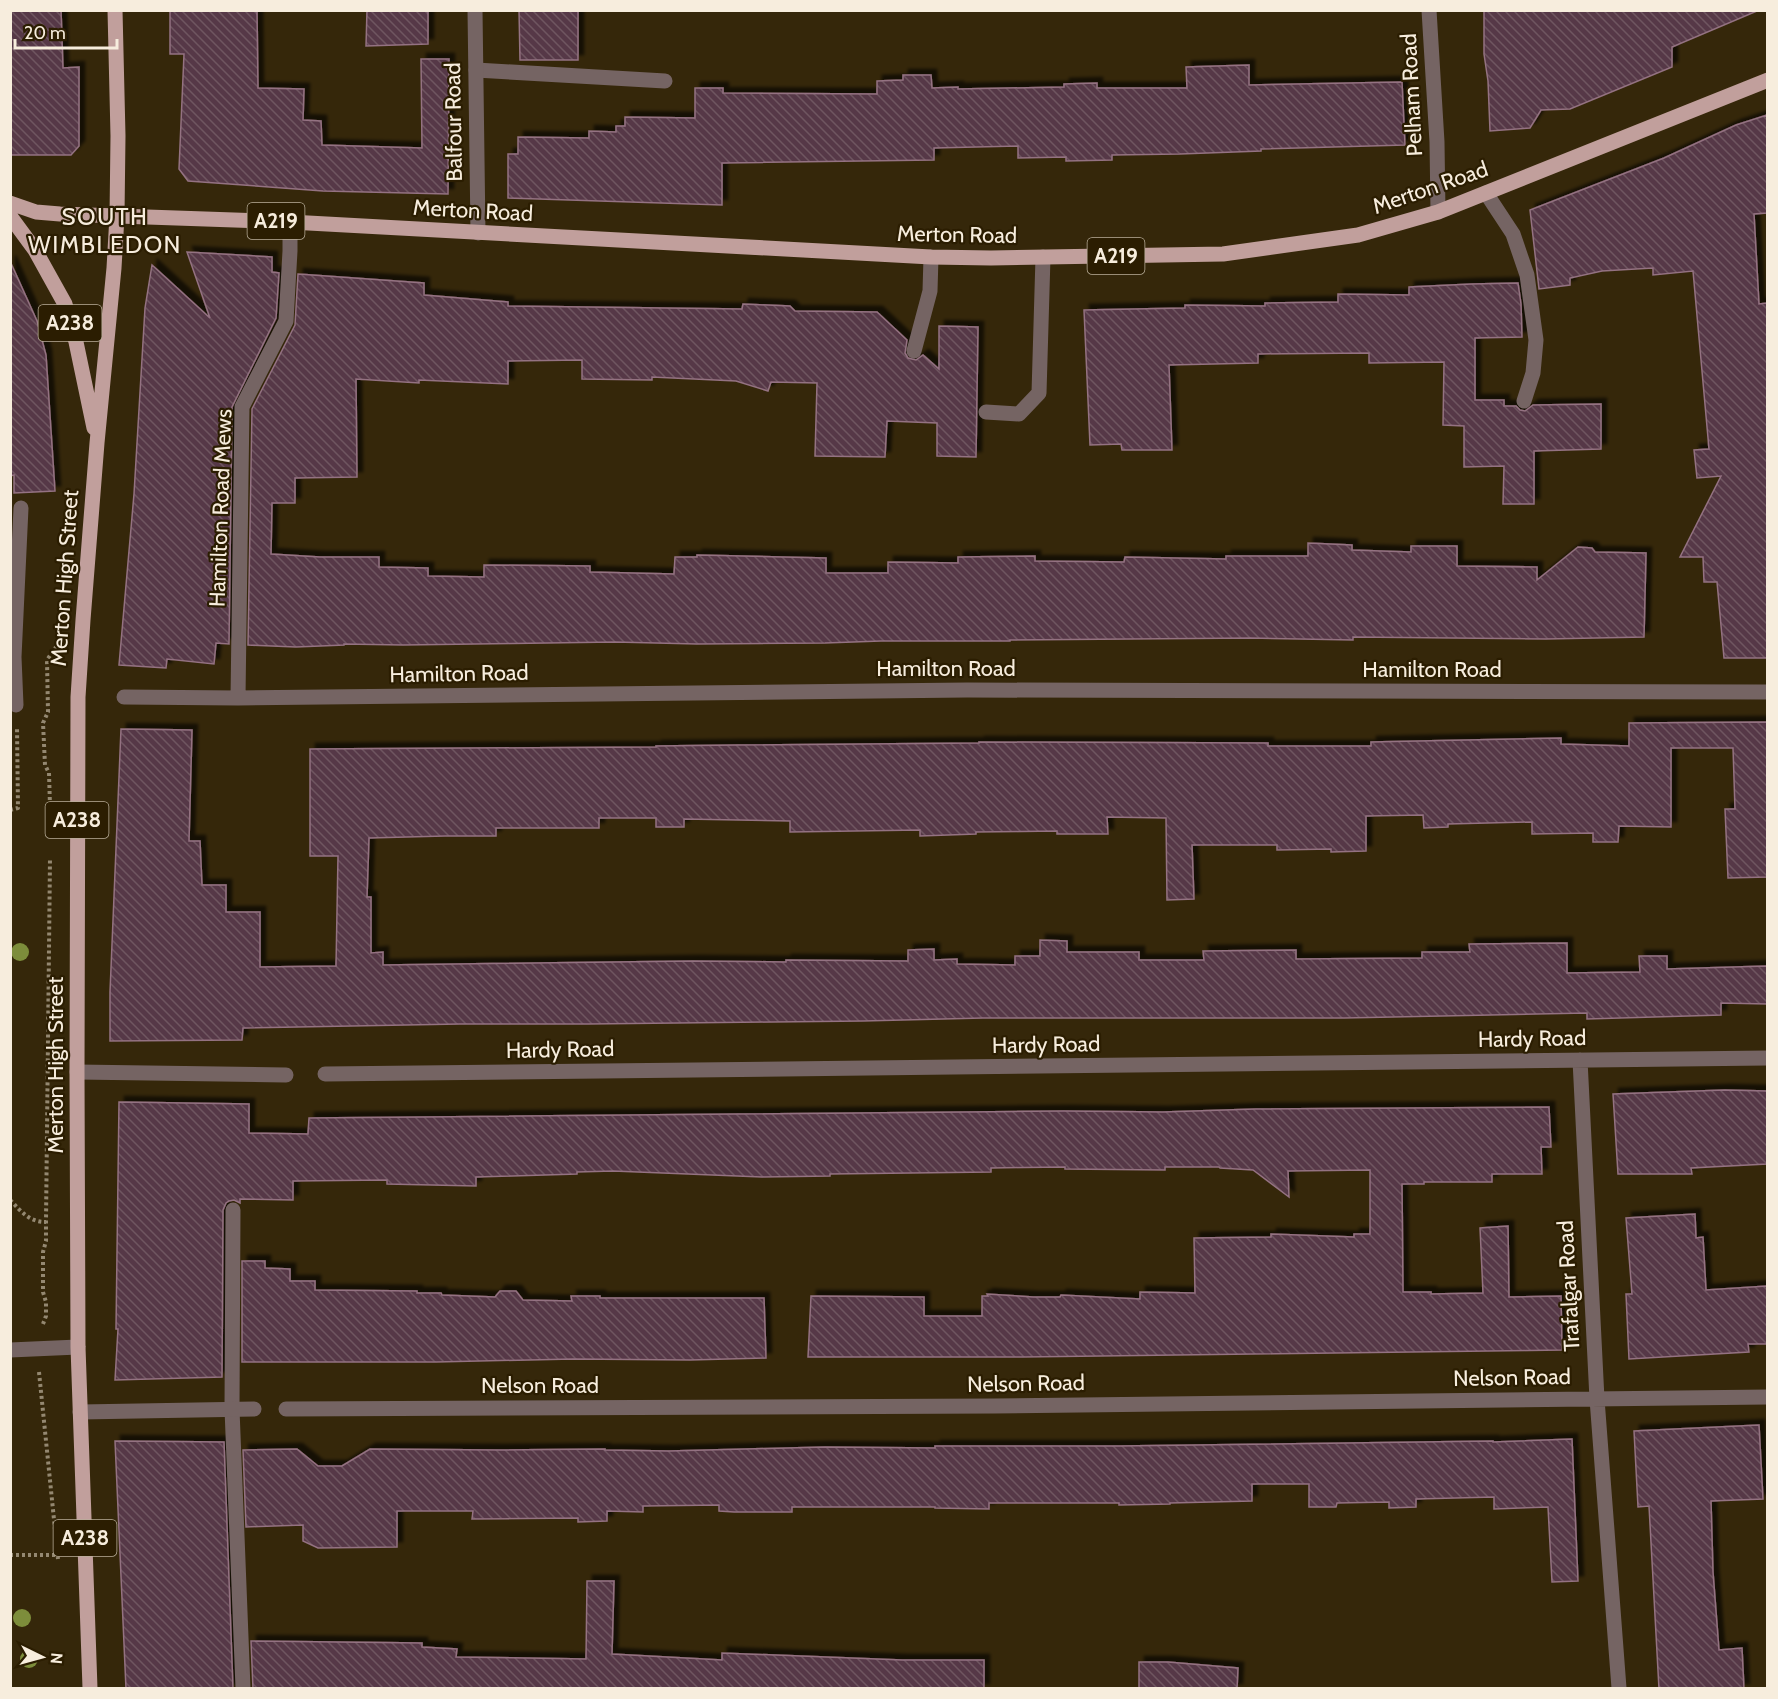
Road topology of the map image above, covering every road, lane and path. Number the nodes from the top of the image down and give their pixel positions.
1 (115, 10) edge
2 (475, 10) edge
3 (1429, 10) edge
4 (476, 70) junction
5 (1767, 80) edge
6 (664, 81) dead end
7 (1486, 193) junction
8 (10, 203) edge
9 (1438, 212) junction
10 (10, 216) edge
11 (117, 216) junction
12 (290, 222) junction
13 (478, 233) junction
14 (931, 257) junction
15 (1043, 257) junction
16 (914, 351) dead end
17 (1524, 401) dead end
18 (986, 412) dead end
19 (97, 443) junction
20 (21, 508) dead end
21 (12, 657) edge
22 (47, 660) dead end
23 (1767, 692) edge
24 (124, 697) dead end
25 (238, 698) junction
26 (16, 705) dead end
27 (17, 724) dead end
28 (10, 810) edge
29 (50, 817) dead end
30 (50, 852) dead end
31 (1767, 1058) edge
32 (1580, 1060) junction
33 (77, 1072) junction
34 (325, 1074) dead end
35 (286, 1075) dead end
36 (10, 1200) edge
37 (233, 1210) dead end
38 (46, 1222) junction
39 (50, 1270) dead end
40 (43, 1271) junction
41 (78, 1347) junction
42 (39, 1349) junction
43 (10, 1350) edge
44 (1767, 1397) edge
45 (1597, 1399) junction
46 (232, 1409) junction
47 (254, 1409) dead end
48 (286, 1409) dead end
49 (80, 1412) junction
50 (10, 1555) edge
51 (57, 1555) junction
52 (85, 1555) junction
53 (58, 1566) dead end
54 (90, 1689) edge
55 (243, 1689) edge
56 (1619, 1689) edge

1 - 11 main road, A238
2 - 4 street, Balfour Road
3 - 9 street, Pelham Road
4 - 6 street
4 - 13 street, Balfour Road
5 - 7 main road, Merton Road / A219
7 - 9 main road, Merton Road / A219
7 - 17 street
8 - 11 main road, A219
9 - 15 main road, Merton Road / A219
10 - 19 main road, Merton High Street / A238
11 - 12 main road, Merton Road / A219
11 - 19 main road, Merton High Street / A238
12 - 13 main road, Merton Road / A219
12 - 25 street, Hamilton Road Mews
13 - 14 main road, Merton Road / A219
14 - 15 main road, Merton Road / A219
14 - 16 street
15 - 18 street
19 - 33 main road, Merton High Street / A238
20 - 21 street
21 - 26 street
22 - 29 path
23 - 25 street, Hamilton Road
24 - 25 street, Hamilton Road
27 - 28 path
30 - 38 path
31 - 32 street, Hardy Road
32 - 34 street, Hardy Road
32 - 45 street, Trafalgar Road
33 - 35 street
33 - 41 main road, Merton High Street / A238
36 - 38 path
37 - 46 street
38 - 40 path
39 - 40 path
40 - 42 path
41 - 42 street
41 - 49 main road, Merton High Street / A238
42 - 43 street
42 - 51 path
44 - 45 street, Nelson Road
45 - 48 street, Nelson Road
45 - 56 street, Trafalgar Road
46 - 47 street
46 - 49 street
46 - 55 street
49 - 52 main road, Merton High Street / A238
50 - 51 path
51 - 52 path
51 - 53 path
52 - 54 main road, Merton High Street / A238

